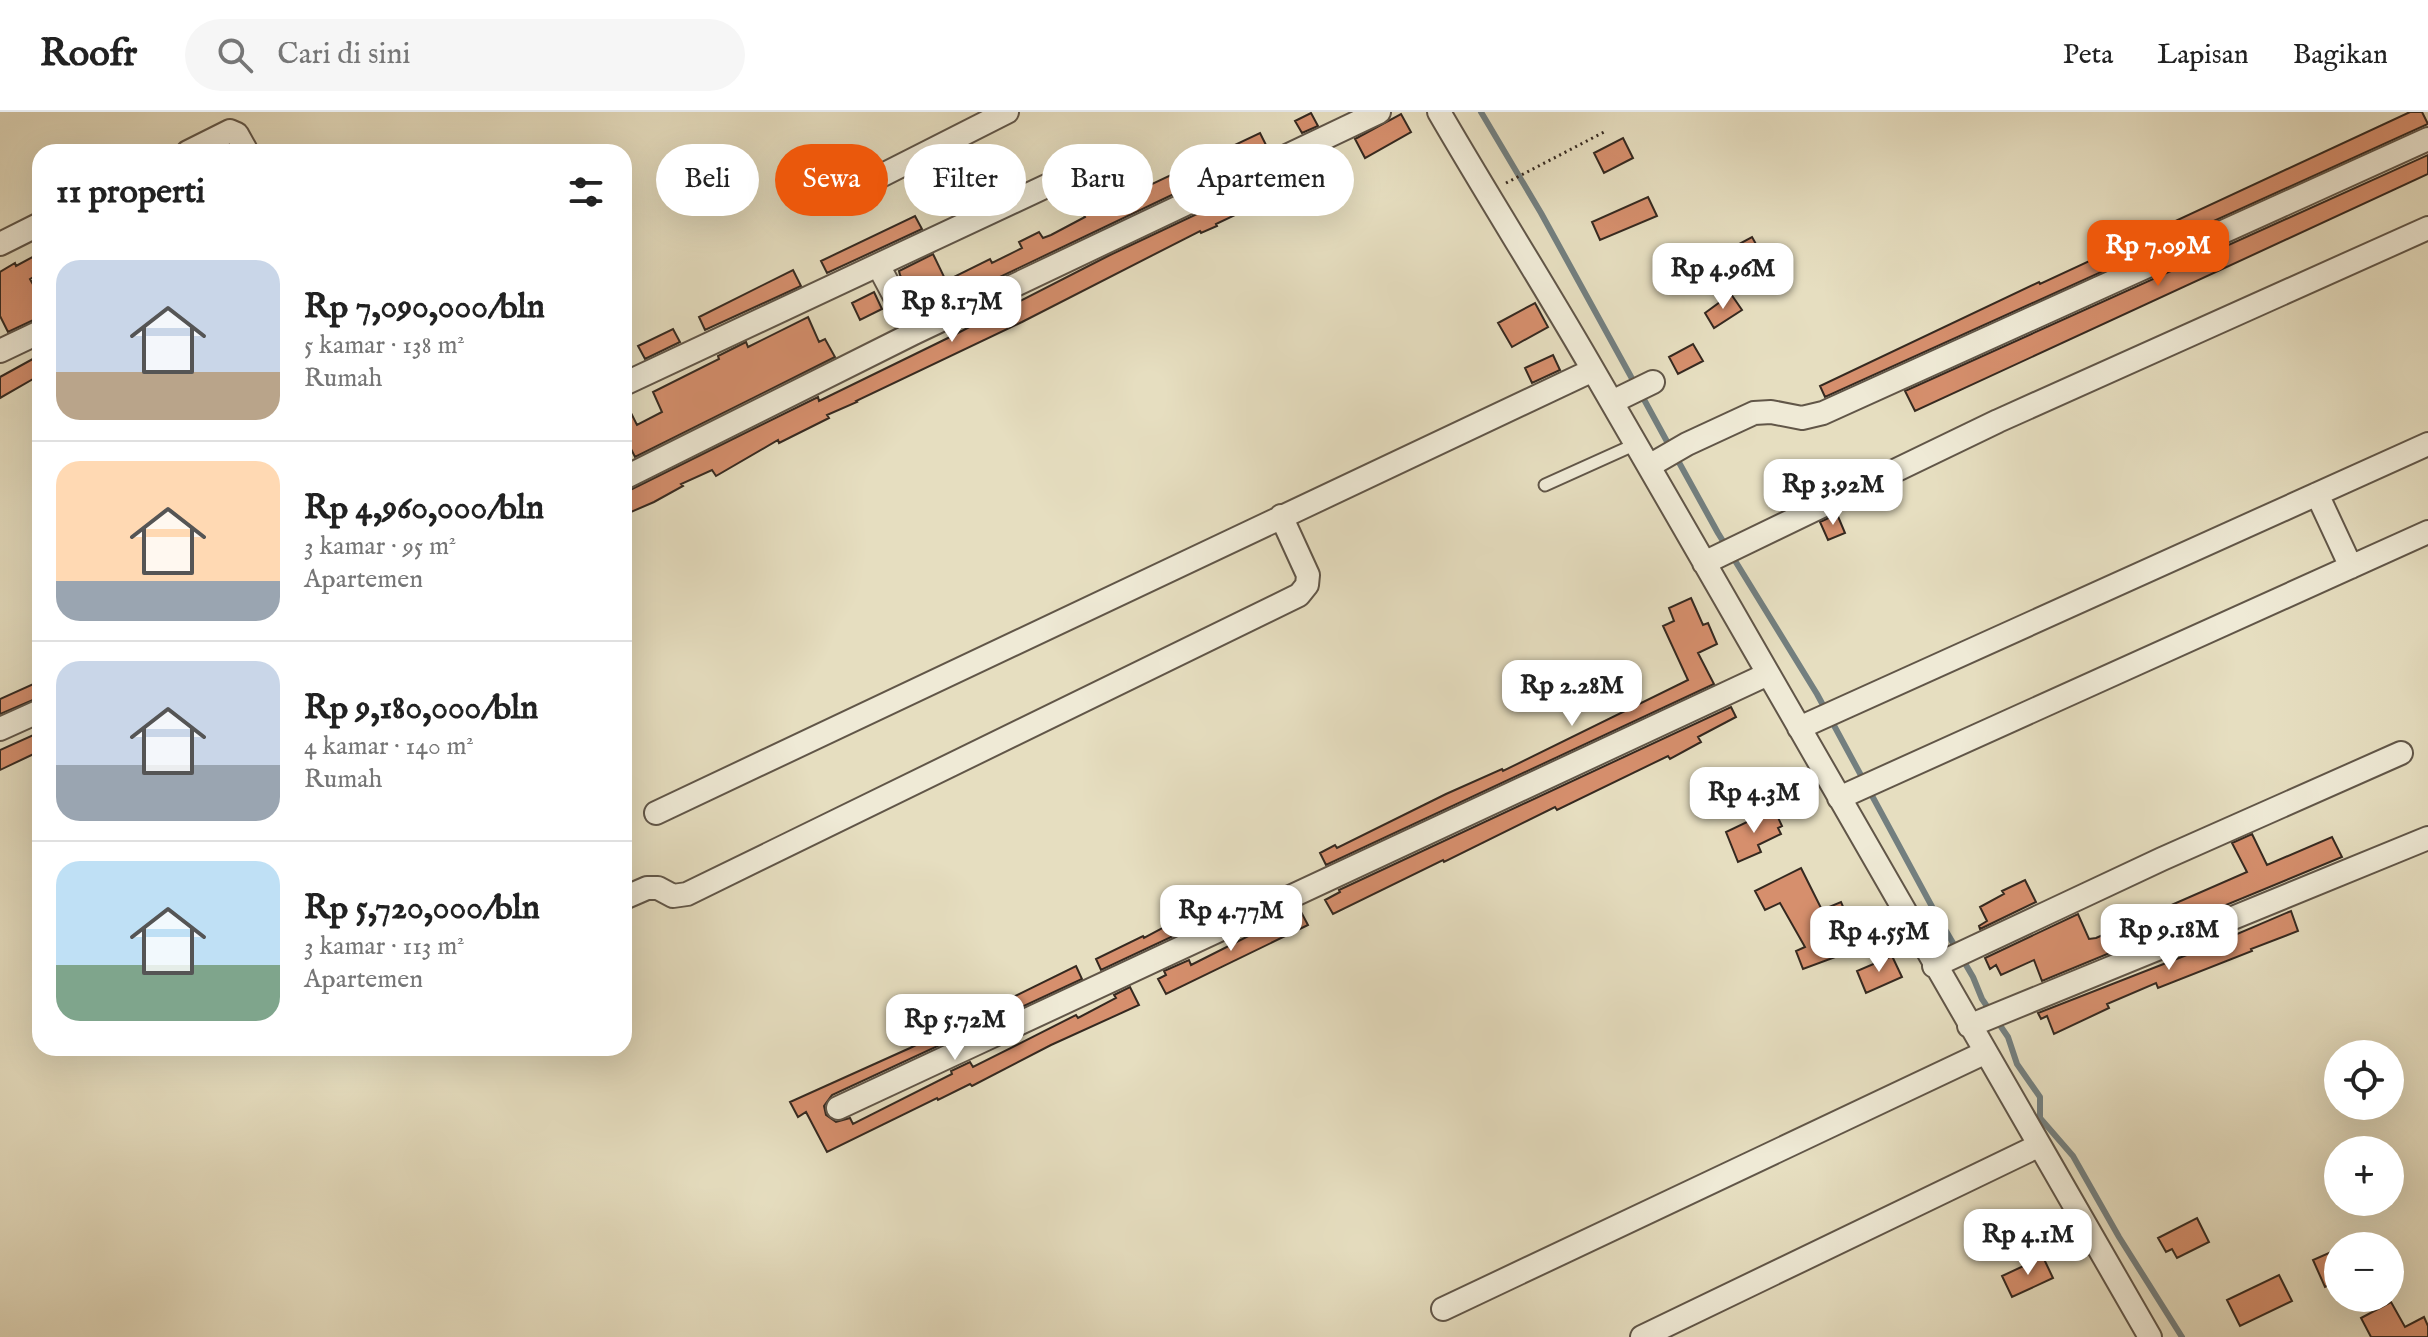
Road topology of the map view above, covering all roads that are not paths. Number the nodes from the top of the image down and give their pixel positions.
1 (1007, 112) edge
2 (1379, 112) edge
3 (1439, 112) edge
4 (2428, 139) edge
5 (204, 144) edge
6 (243, 144) edge
7 (888, 172) edge
8 (1042, 188) edge
9 (32, 228) edge
10 (2428, 228) edge
11 (0, 244) edge
12 (878, 265) junction
13 (914, 333) junction
14 (32, 336) edge
15 (0, 351) edge
16 (1593, 370) junction
17 (632, 380) edge
18 (1651, 383) dead end
19 (1620, 398) junction
20 (1636, 444) junction
21 (2428, 444) edge
22 (1656, 463) junction
23 (632, 474) edge
24 (1545, 485) dead end
25 (2317, 494) junction
26 (1281, 516) junction
27 (2428, 532) edge
28 (1711, 559) junction
29 (2351, 567) junction
30 (1768, 674) junction
31 (32, 715) edge
32 (1807, 724) junction
33 (0, 729) edge
34 (2401, 753) dead end
35 (1847, 795) junction
36 (656, 813) dead end
37 (2428, 838) edge
38 (632, 895) edge
39 (1939, 963) junction
40 (1973, 1024) junction
41 (1984, 1053) junction
42 (838, 1108) dead end
43 (2038, 1146) junction
44 (1443, 1309) dead end
45 (1642, 1337) edge
46 (2150, 1337) edge

1 - 7 street
2 - 13 street
3 - 16 street
4 - 22 street
5 - 6 street
8 - 12 street
9 - 11 street
10 - 28 street
12 - 13 street
12 - 17 street
13 - 23 street
14 - 15 street
16 - 19 street
16 - 26 street
18 - 19 street
19 - 20 street
20 - 22 street
20 - 24 lane
21 - 25 street
22 - 28 street
25 - 29 street
25 - 32 street
26 - 36 street
26 - 38 street
27 - 29 street
28 - 30 street
29 - 35 street
30 - 32 street
30 - 42 street
31 - 33 street
32 - 35 street
34 - 39 street
35 - 39 street
37 - 40 street
39 - 40 street
40 - 41 street
41 - 43 street
41 - 44 street
43 - 45 street
43 - 46 street

